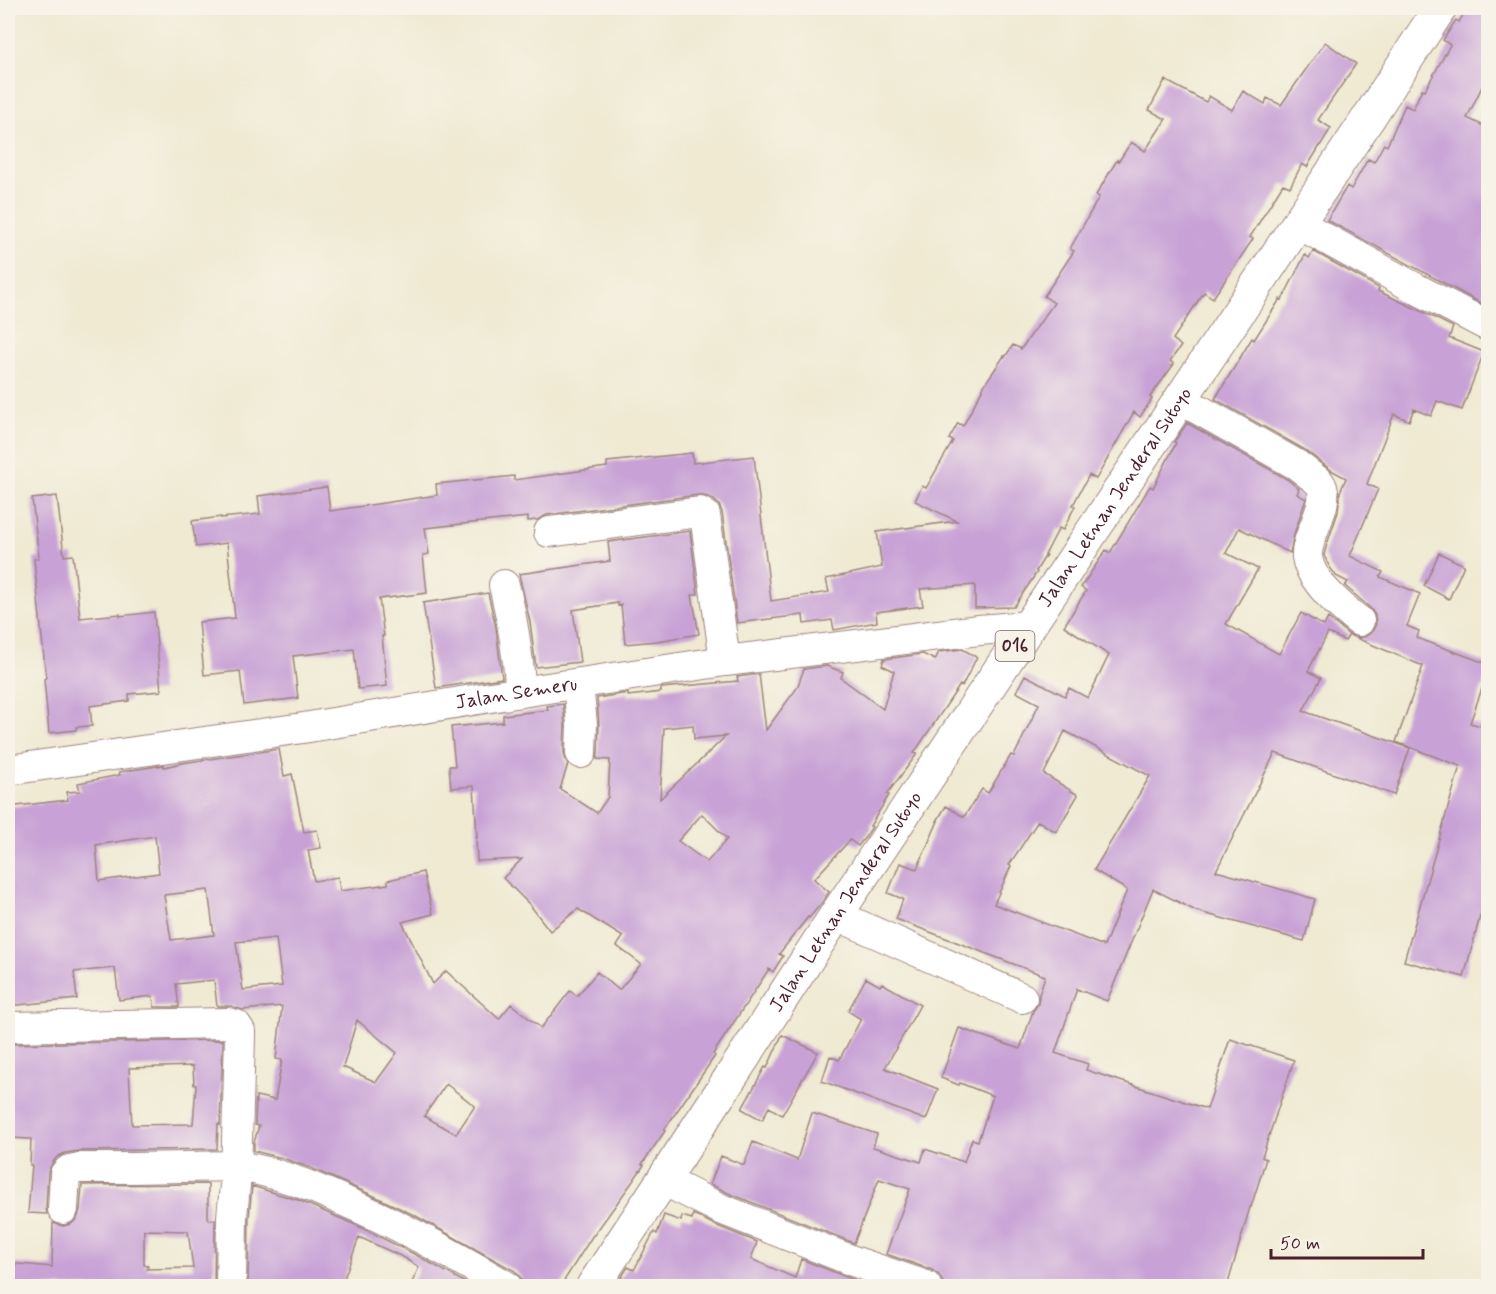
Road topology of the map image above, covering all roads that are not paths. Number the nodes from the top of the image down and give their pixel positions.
1 (1440, 8) edge
2 (1297, 223) junction
3 (1488, 326) edge
4 (1180, 399) junction
5 (549, 532) dead end
6 (504, 585) dead end
7 (1359, 621) dead end
8 (1028, 626) junction
9 (725, 662) junction
10 (578, 684) junction
11 (521, 693) junction
12 (581, 753) dead end
13 (8, 770) edge
14 (836, 915) junction
15 (1022, 998) dead end
16 (8, 1027) edge
17 (236, 1166) junction
18 (663, 1180) junction
19 (63, 1209) dead end
20 (231, 1287) edge
21 (506, 1287) edge
22 (593, 1287) edge
23 (926, 1287) edge

1 - 2 main road, Jalan Letnan Jenderal Sutoyo / 016
2 - 3 street
2 - 4 main road, Jalan Letnan Jenderal Sutoyo / 016
4 - 7 street
4 - 8 main road, Jalan Letnan Jenderal Sutoyo / 016
5 - 9 street
6 - 11 street
8 - 9 street, Jalan Semeru
8 - 14 main road, Jalan Letnan Jenderal Sutoyo / 016
9 - 10 street, Jalan Semeru
10 - 11 street, Jalan Semeru
10 - 12 street
11 - 13 street, Jalan Semeru
14 - 15 street
14 - 18 main road, Jalan Letnan Jenderal Sutoyo / 016
16 - 17 street
17 - 19 street
17 - 20 street
17 - 21 street
18 - 22 main road, Jalan Letnan Jenderal Sutoyo / 016
18 - 23 street

